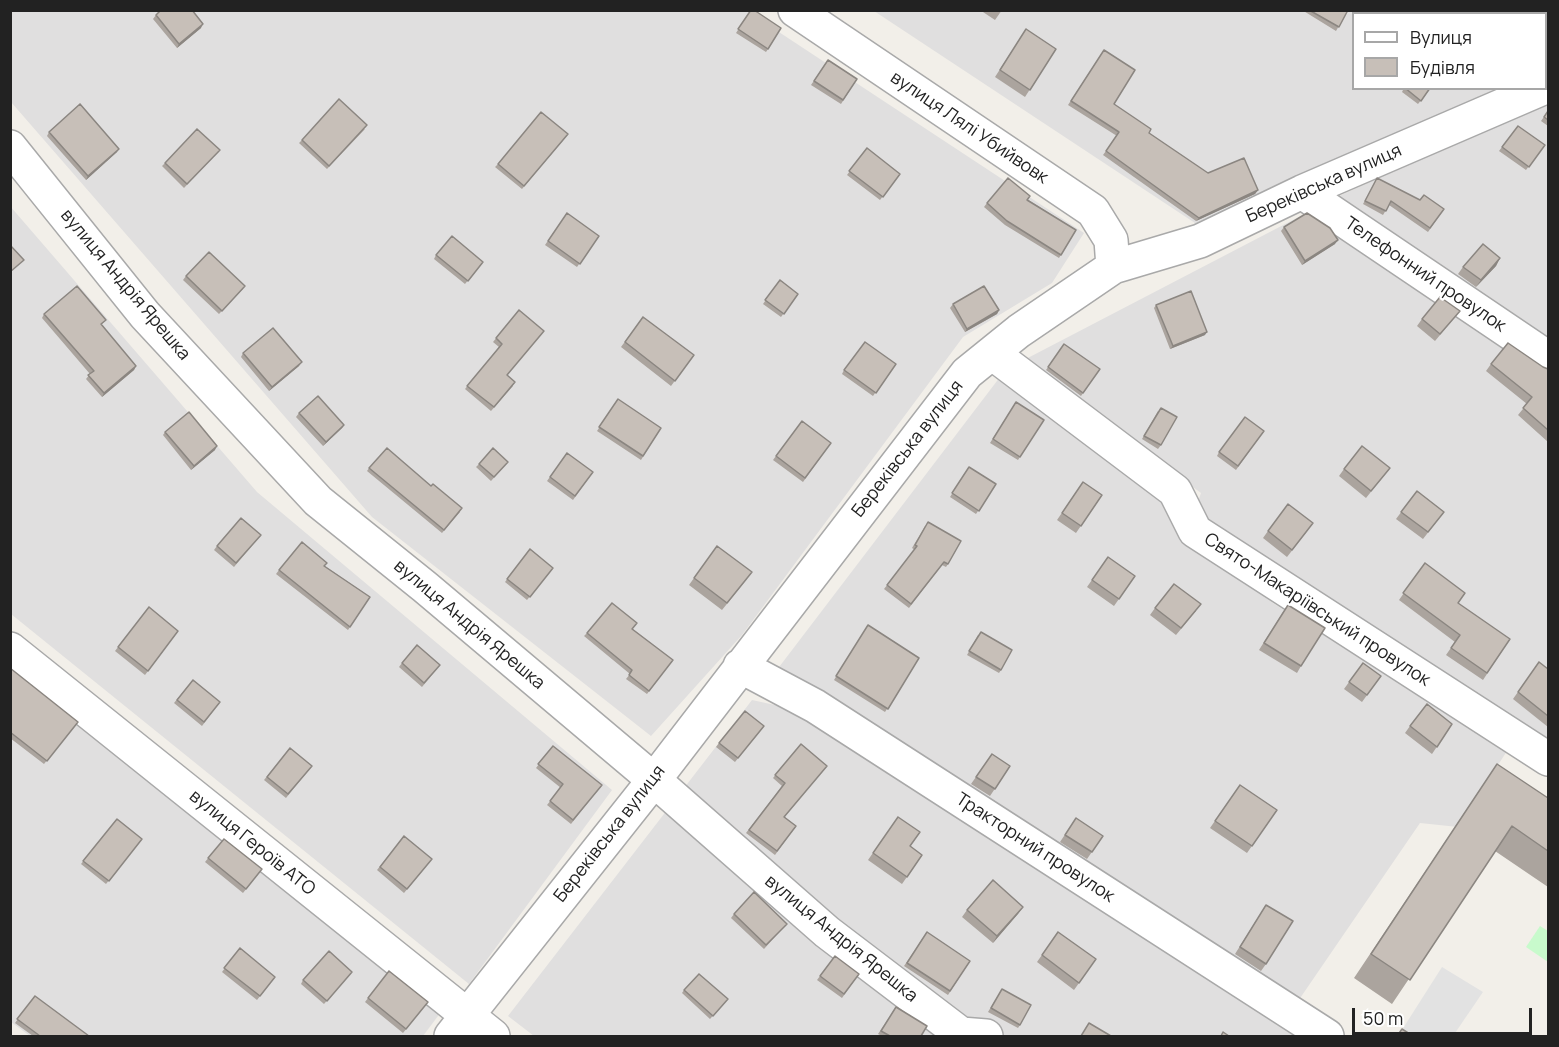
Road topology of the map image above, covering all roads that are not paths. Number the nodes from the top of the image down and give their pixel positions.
1 (795, 10) edge
2 (1539, 90) edge
3 (10, 147) edge
4 (1302, 192) junction
5 (1113, 267) junction
6 (992, 353) junction
7 (1548, 358) edge
8 (10, 649) edge
9 (740, 666) junction
10 (1548, 759) edge
11 (654, 780) junction
12 (459, 1026) edge
13 (493, 1036) edge
14 (986, 1036) edge
15 (1327, 1036) edge

1 - 5 street, вулиця Лялі Убийвовк
2 - 4 street, Береківська вулиця
3 - 11 street, вулиця Андрія Ярешка
4 - 5 street, Береківська вулиця
4 - 7 street, Телефонний провулок
5 - 6 street, Береківська вулиця
6 - 9 street, Береківська вулиця
6 - 10 street, Свято-Макаріївський провулок
8 - 12 street, вулиця Героїв АТО
9 - 11 street, Береківська вулиця
9 - 15 street, Тракторний провулок
11 - 12 street, Береківська вулиця
11 - 14 street, вулиця Андрія Ярешка
12 - 13 street, вулиця Героїв АТО

